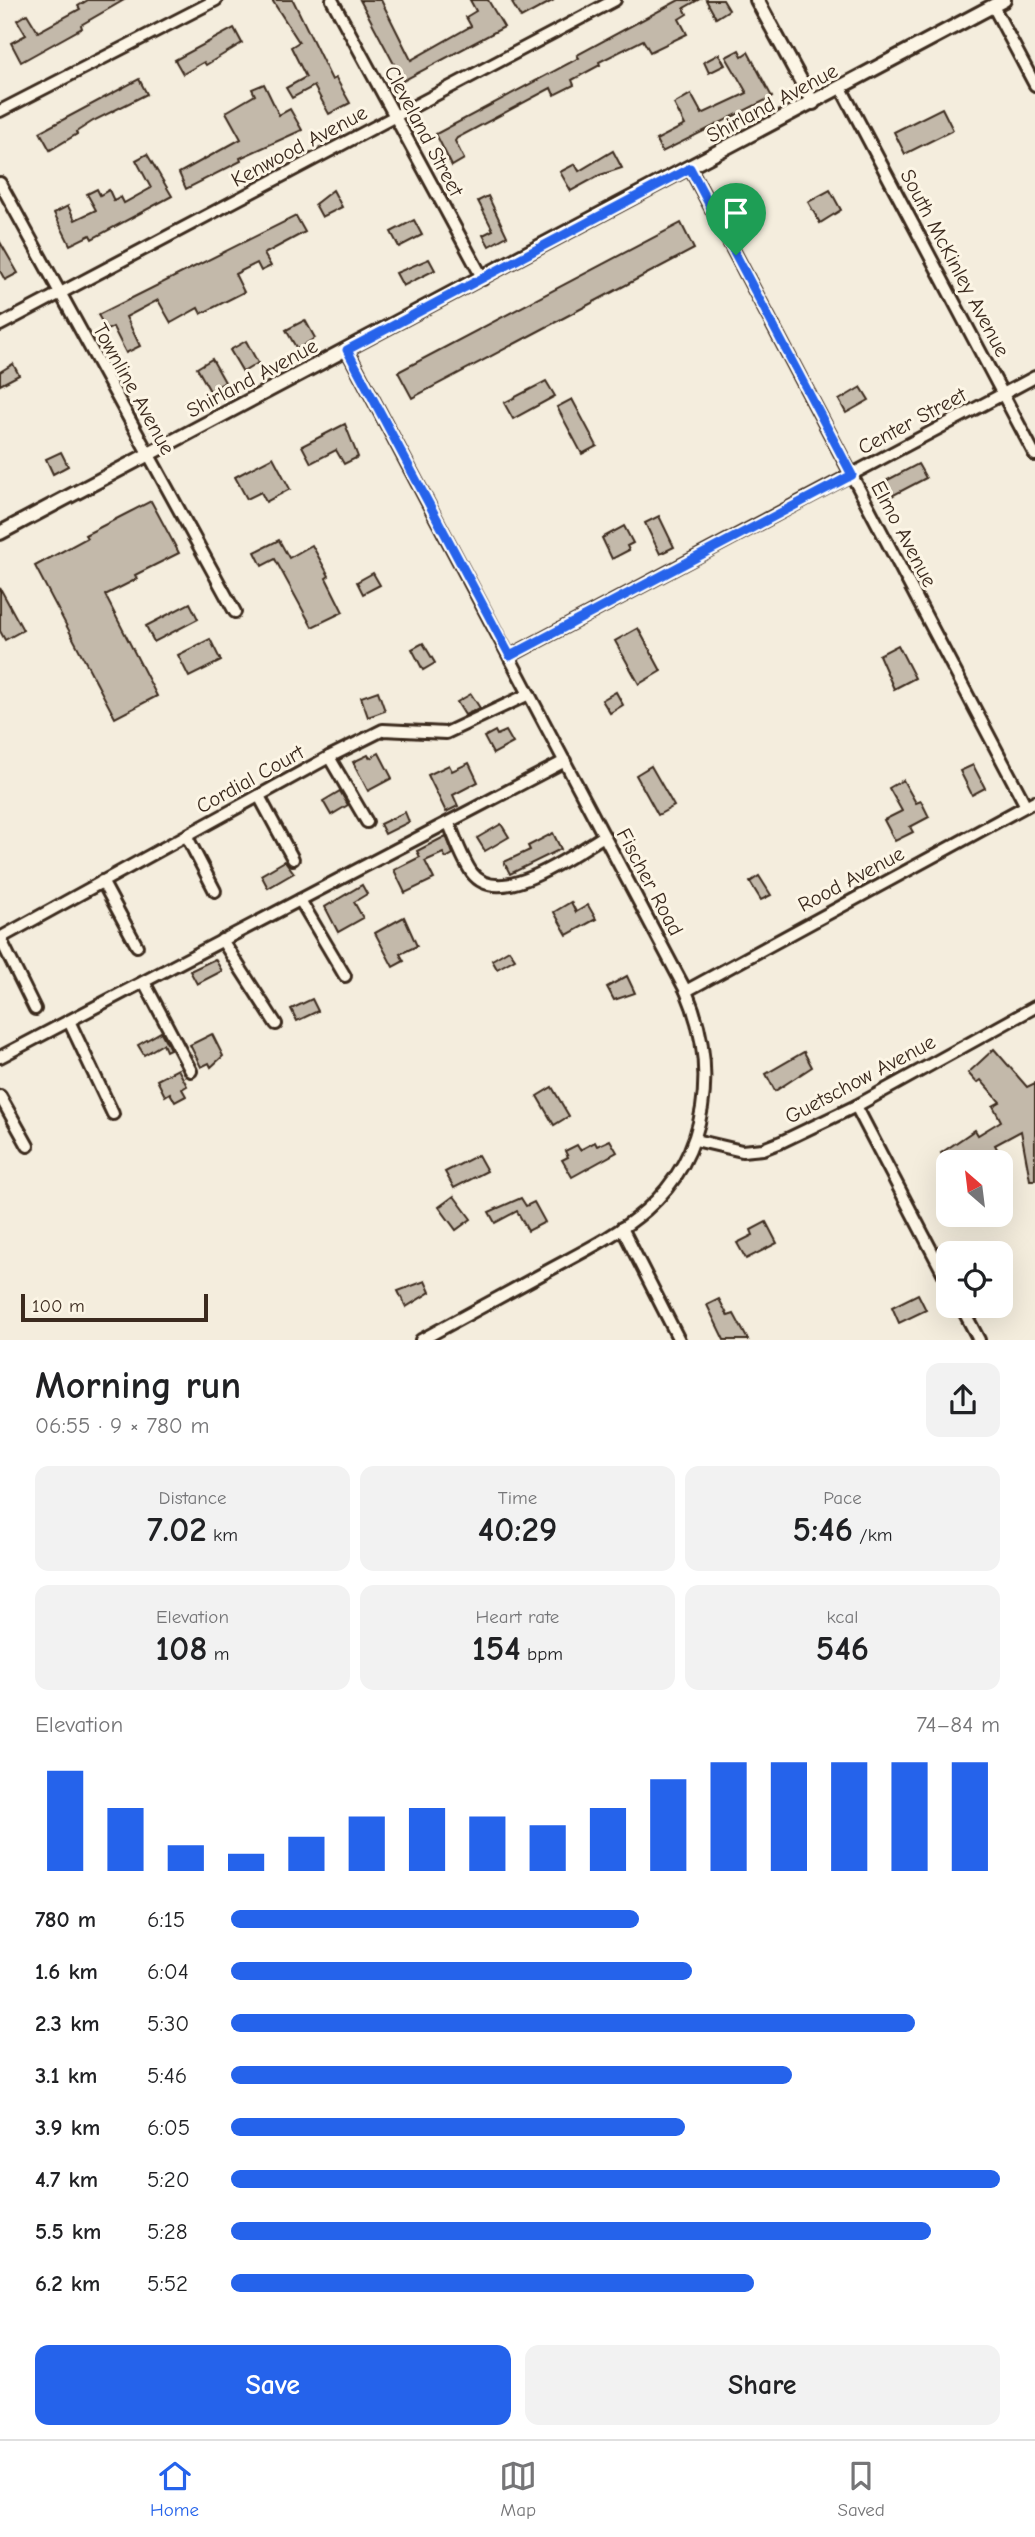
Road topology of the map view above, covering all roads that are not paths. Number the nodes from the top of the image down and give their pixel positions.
1 (216, 0) edge
2 (332, 0) edge
3 (615, 0) edge
4 (757, 0) edge
5 (999, 3) edge
6 (1035, 85) edge
7 (841, 88) junction
8 (813, 103) junction
9 (0, 111) edge
10 (395, 117) junction
11 (690, 168) junction
12 (0, 183) edge
13 (483, 279) junction
14 (59, 294) junction
15 (0, 325) edge
16 (347, 350) junction
17 (1035, 377) edge
18 (1002, 394) junction
19 (149, 454) junction
20 (1035, 455) edge
21 (852, 475) junction
22 (0, 533) edge
23 (235, 612) dead end
24 (510, 656) junction
25 (530, 694) junction
26 (329, 757) junction
27 (565, 761) junction
28 (259, 796) junction
29 (1030, 804) edge
30 (367, 822) dead end
31 (449, 824) junction
32 (604, 836) junction
33 (187, 837) junction
34 (293, 859) dead end
35 (102, 881) junction
36 (215, 891) dead end
37 (300, 900) junction
38 (222, 940) junction
39 (136, 946) dead end
40 (345, 976) dead end
41 (144, 982) junction
42 (686, 991) junction
43 (1035, 1007) edge
44 (35, 1009) dead end
45 (69, 1020) junction
46 (276, 1024) dead end
47 (0, 1056) edge
48 (191, 1071) dead end
49 (0, 1096) edge
50 (856, 1106) junction
51 (113, 1114) dead end
52 (695, 1140) junction
53 (28, 1146) dead end
54 (622, 1228) junction
55 (936, 1259) edge
56 (967, 1318) edge
57 (421, 1340) edge
58 (679, 1340) edge
59 (979, 1340) edge

1 - 9 street
2 - 10 street, Cleveland Street
3 - 10 street, Kenwood Avenue
4 - 8 street
5 - 6 street
5 - 7 street, Shirland Avenue
7 - 8 street, Shirland Avenue
7 - 18 street, South McKinley Avenue
8 - 11 street, Shirland Avenue
10 - 13 street, Cleveland Street
10 - 14 street, Kenwood Avenue
11 - 13 street, Shirland Avenue
11 - 21 street, Elmo Avenue
12 - 14 street, Townline Avenue
13 - 16 street, Shirland Avenue
14 - 15 street, Kenwood Avenue
14 - 19 street, Townline Avenue
16 - 19 street, Shirland Avenue
16 - 24 street, Fischer Road
17 - 18 street, Center Street
18 - 20 street, South McKinley Avenue
18 - 21 street, Center Street
19 - 22 street, Shirland Avenue
19 - 23 street, Townline Avenue
21 - 24 street, Center Street
21 - 29 street, Elmo Avenue
24 - 25 street, Fischer Road
25 - 26 street, Cordial Court
25 - 27 street, Fischer Road
26 - 28 street, Cordial Court
26 - 30 street
27 - 31 street
27 - 32 street, Fischer Road
28 - 33 street, Cordial Court
28 - 34 street
29 - 42 street, Rood Avenue
31 - 32 street
31 - 37 street
32 - 42 street, Fischer Road
33 - 35 street, Cordial Court
33 - 36 street
35 - 39 street
35 - 44 street, Cordial Court
37 - 38 street
37 - 40 street
38 - 41 street
38 - 46 street
41 - 45 street
41 - 48 street
42 - 52 street, Fischer Road
43 - 50 street, Guetschow Avenue
45 - 47 street
45 - 51 street
49 - 53 street
50 - 52 street, Guetschow Avenue
50 - 55 street
52 - 54 street, Fischer Road
54 - 57 street, Fischer Road
54 - 58 street
56 - 59 street

